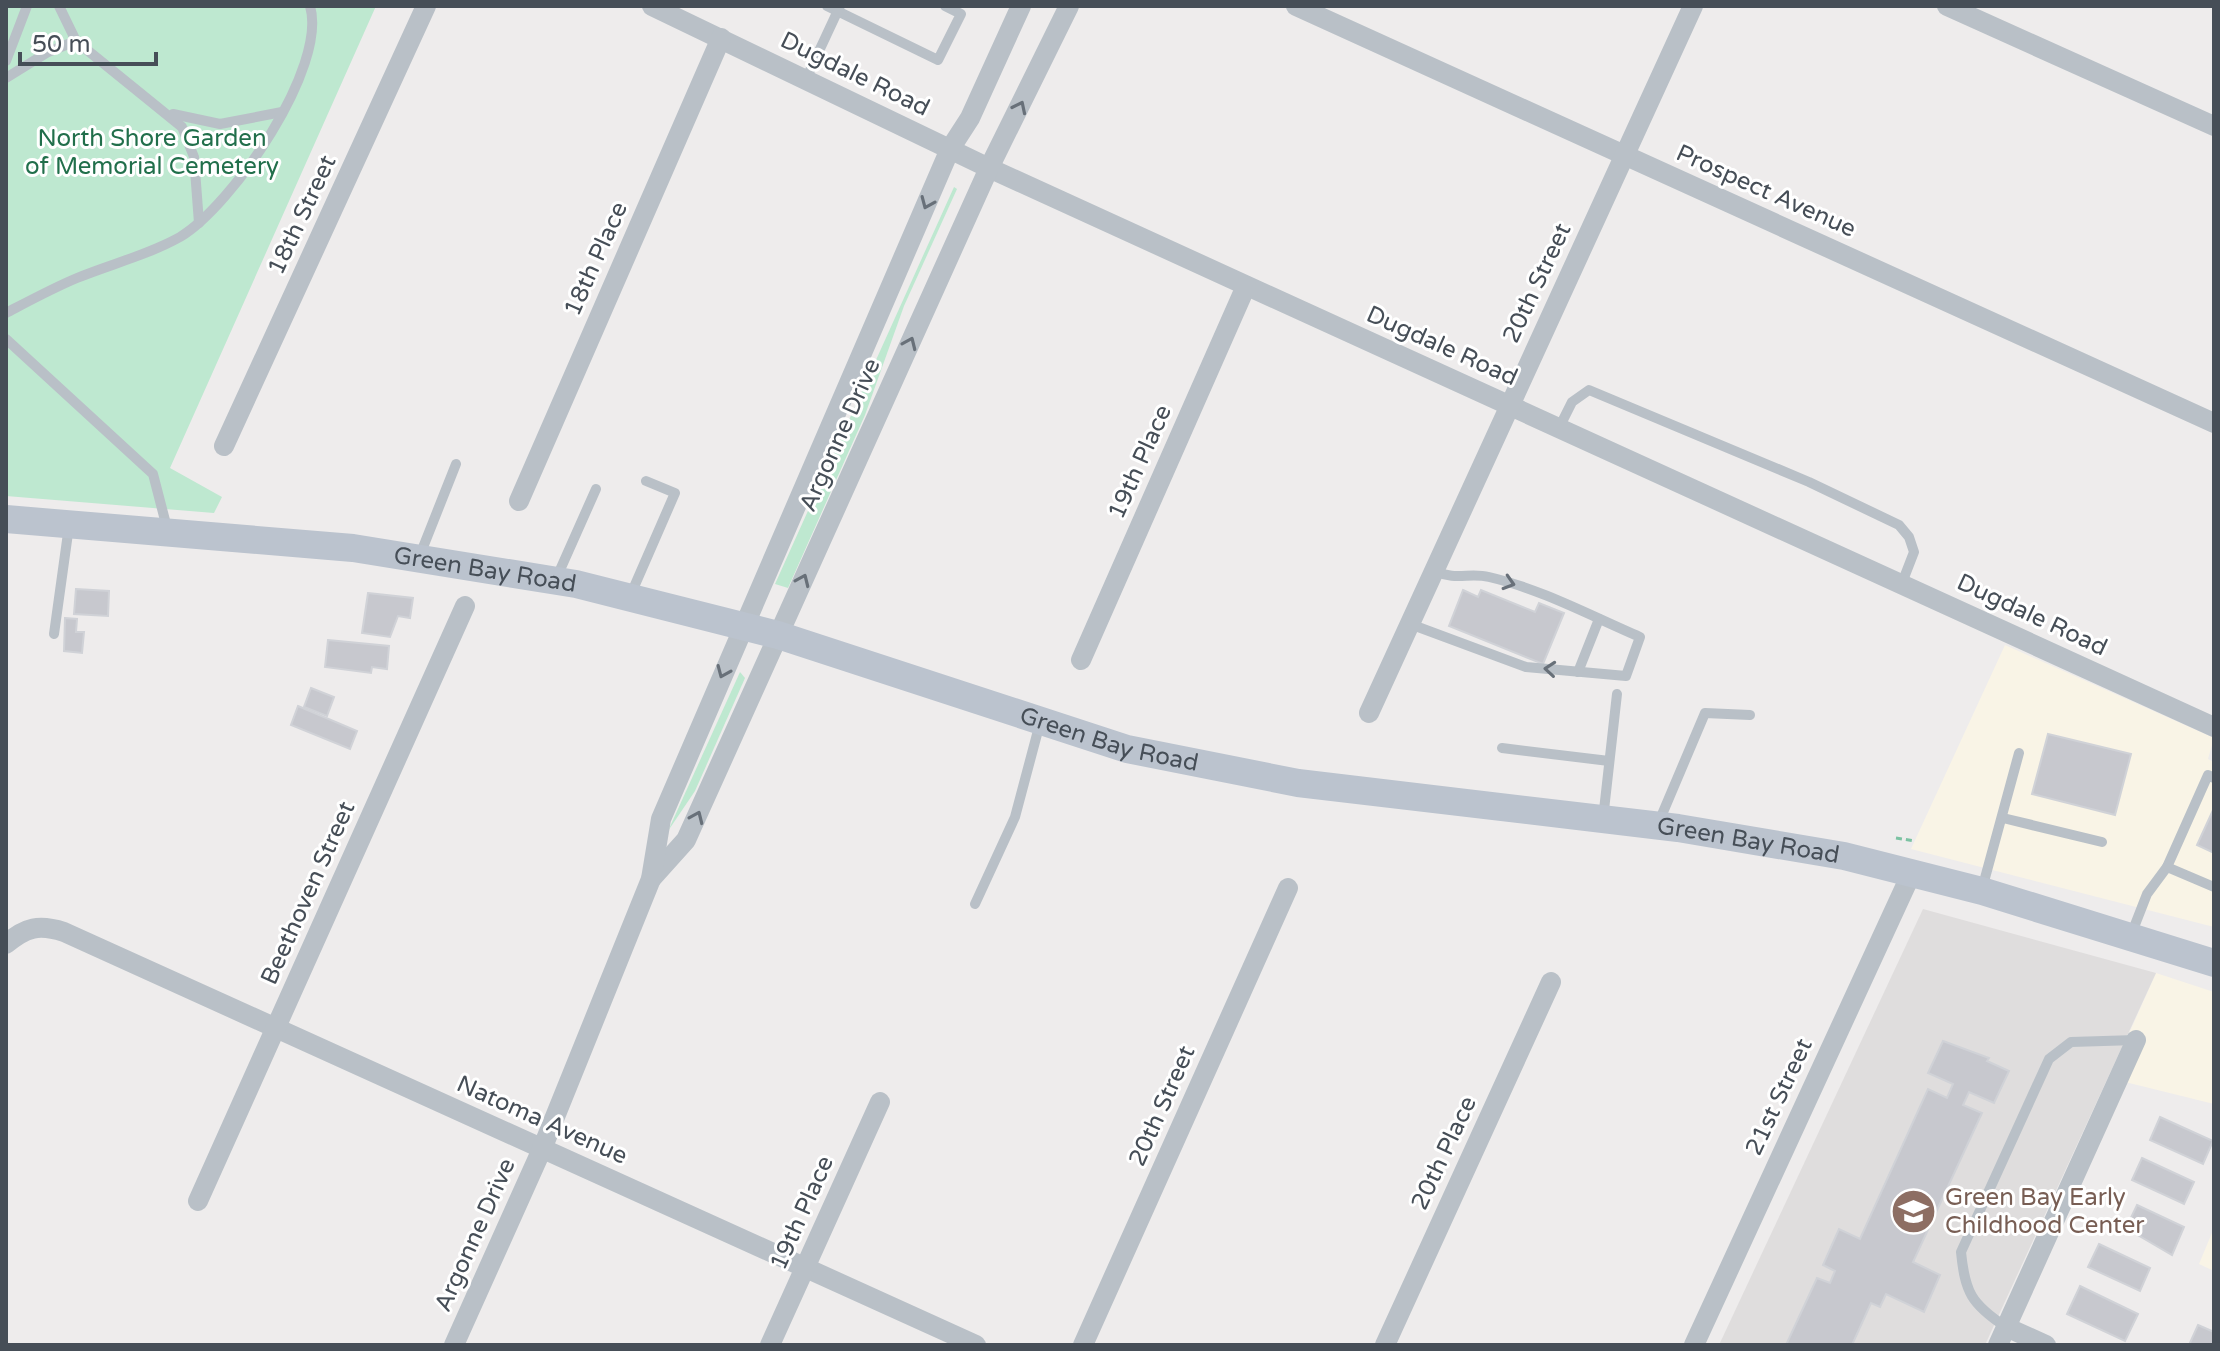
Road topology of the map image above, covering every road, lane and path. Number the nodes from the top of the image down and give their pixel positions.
1 (27, 6) edge
2 (59, 6) edge
3 (310, 6) edge
4 (426, 6) edge
5 (945, 6) edge
6 (1021, 6) edge
7 (1069, 6) edge
8 (1296, 6) edge
9 (1693, 6) edge
10 (1947, 6) edge
11 (663, 8) edge
12 (835, 8) edge
13 (721, 38) junction
14 (76, 41) junction
15 (6, 61) edge
16 (6, 78) edge
17 (806, 79) junction
18 (167, 112) junction
19 (282, 112) junction
20 (2214, 126) edge
21 (950, 149) junction
22 (1624, 155) junction
23 (989, 168) junction
24 (199, 223) junction
25 (1246, 286) junction
26 (6, 313) edge
27 (6, 339) edge
28 (1510, 405) junction
29 (2214, 423) edge
30 (1559, 428) junction
31 (224, 446) dead end
32 (456, 464) dead end
33 (646, 481) dead end
34 (596, 489) dead end
35 (519, 501) dead end
36 (6, 519) edge
37 (69, 524) junction
38 (167, 530) junction
39 (419, 557) junction
40 (1434, 571) junction
41 (555, 581) junction
42 (1902, 583) junction
43 (631, 596) junction
44 (465, 606) dead end
45 (1599, 619) junction
46 (1410, 624) junction
47 (743, 625) junction
48 (54, 634) dead end
49 (778, 635) junction
50 (1081, 660) dead end
51 (1578, 672) junction
52 (1617, 694) dead end
53 (1369, 713) dead end
54 (1750, 715) dead end
55 (1040, 721) junction
56 (2214, 727) edge
57 (1502, 748) dead end
58 (2019, 753) dead end
59 (1609, 761) junction
60 (2214, 778) edge
61 (2003, 818) junction
62 (1603, 819) junction
63 (1657, 826) junction
64 (1896, 838) dead end
65 (1915, 841) dead end
66 (2102, 842) dead end
67 (2167, 867) junction
68 (1912, 872) junction
69 (651, 879) junction
70 (2214, 887) edge
71 (1288, 888) dead end
72 (1982, 891) junction
73 (975, 904) dead end
74 (2130, 937) junction
75 (6, 944) edge
76 (2214, 963) edge
77 (1551, 982) dead end
78 (275, 1028) junction
79 (2136, 1040) joint
80 (880, 1102) dead end
81 (542, 1149) junction
82 (198, 1201) dead end
83 (805, 1268) junction
84 (2002, 1336) edge
85 (454, 1345) edge
86 (770, 1345) edge
87 (976, 1345) edge
88 (1083, 1345) edge
89 (1385, 1345) edge
90 (1694, 1345) edge
91 (2046, 1345) edge

1 - 15 lane
2 - 14 lane
3 - 19 lane
4 - 31 street, 18th Street
5 - 12 lane
6 - 21 street, Argonne Drive
23 -> 7 street, Argonne Drive
8 - 22 street, Prospect Avenue
9 - 22 street, 20th Street
10 - 20 street
11 - 13 street, Dugdale Road
12 - 17 lane
13 - 17 street, Dugdale Road
13 - 35 street, 18th Place
14 - 16 lane
14 - 18 lane
17 - 21 street, Dugdale Road
18 - 19 lane
18 - 24 lane
19 - 24 lane
21 - 23 street, Dugdale Road
21 -> 47 street, Argonne Drive
22 - 28 street, 20th Street
22 - 29 street, Prospect Avenue
23 - 25 street, Dugdale Road
49 -> 23 street, Argonne Drive
24 - 26 lane
25 - 28 street, Dugdale Road
25 - 50 street, 19th Place
27 - 38 lane
28 - 30 street, Dugdale Road
28 - 40 street, 20th Street
30 - 42 street, Dugdale Road
30 - 42 lane
32 - 39 lane
33 - 43 lane
34 - 41 lane
36 - 37 main road, Green Bay Road
37 - 38 main road, Green Bay Road
37 - 48 lane
38 - 39 main road, Green Bay Road
39 - 41 main road, Green Bay Road
40 -> 45 lane
40 - 46 street, 20th Street
41 - 43 main road, Green Bay Road
42 - 56 street, Dugdale Road
43 - 47 main road, Green Bay Road
44 - 78 street, Beethoven Street
45 - 51 lane
45 - 51 lane
51 -> 46 lane
46 - 53 street, 20th Street
47 - 49 main road, Green Bay Road
47 -> 69 street, Argonne Drive
49 - 55 main road, Green Bay Road
69 -> 49 street, Argonne Drive
52 - 59 lane
54 - 63 lane
55 - 62 main road, Green Bay Road
55 - 73 lane
57 - 59 lane
58 - 61 lane
59 - 62 lane
60 - 67 lane
61 - 66 lane
61 - 72 lane
62 - 63 main road, Green Bay Road
63 - 68 main road, Green Bay Road
64 - 65 path
67 - 70 lane
67 - 74 lane
68 - 72 main road, Green Bay Road
68 - 90 street, 21st Street
69 - 81 street, Argonne Drive
71 - 88 street, 20th Street
72 - 74 main road, Green Bay Road
74 - 76 main road, Green Bay Road
75 - 78 street, Natoma Avenue
77 - 89 street, 20th Place
78 - 81 street, Natoma Avenue
78 - 82 street, Beethoven Street
79 - 84 street
79 - 84 lane
80 - 83 street, 19th Place
81 - 83 street, Natoma Avenue
81 - 85 street, Argonne Drive
83 - 86 street, 19th Place
83 - 87 street, Natoma Avenue
84 - 91 street

